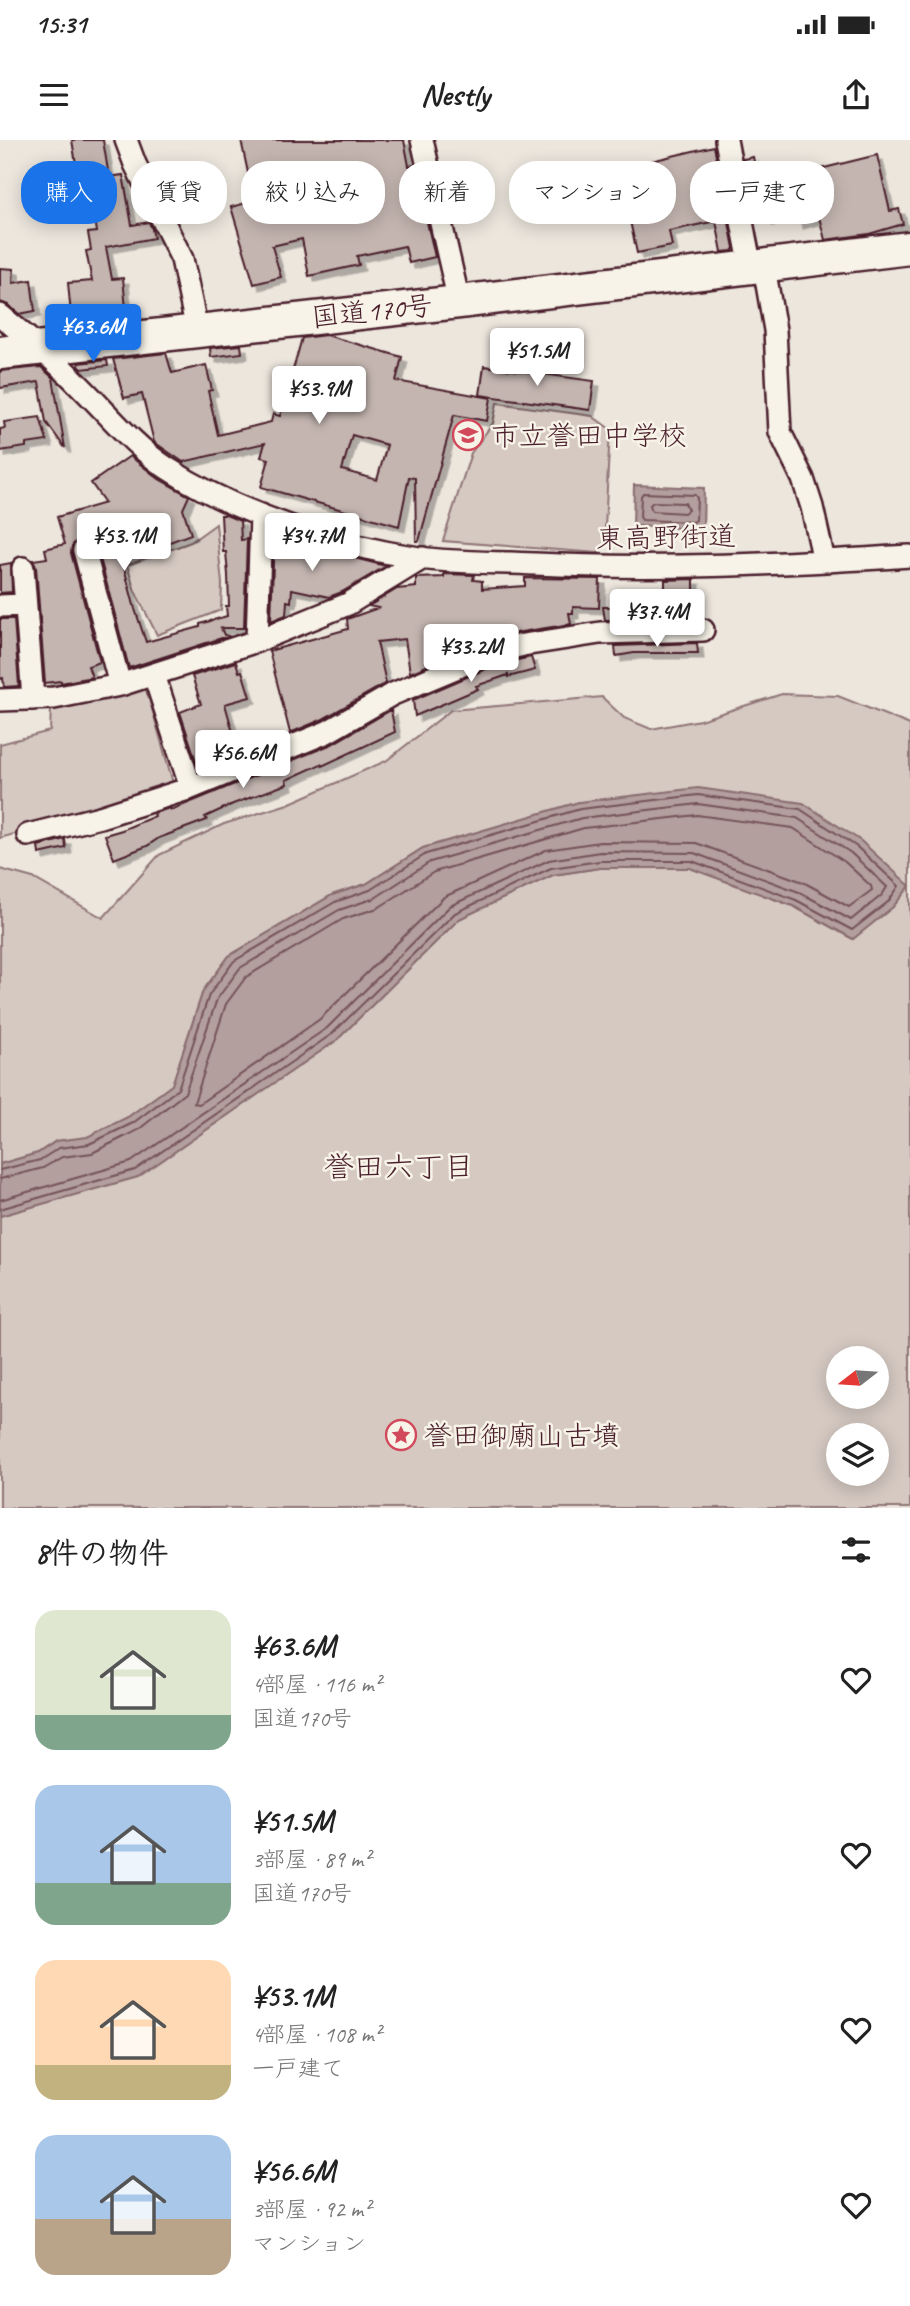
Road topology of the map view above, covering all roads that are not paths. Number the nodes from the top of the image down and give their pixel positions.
1 (126, 140) edge
2 (422, 140) edge
3 (726, 140) edge
4 (910, 248) edge
5 (758, 267) junction
6 (459, 302) junction
7 (0, 315) edge
8 (197, 330) junction
9 (41, 349) junction
10 (0, 353) edge
11 (261, 514) junction
12 (84, 550) dead end
13 (910, 552) edge
14 (423, 558) junction
15 (824, 561) junction
16 (23, 568) dead end
17 (24, 605) junction
18 (0, 606) edge
19 (703, 630) dead end
20 (257, 641) junction
21 (154, 675) junction
22 (120, 685) junction
23 (33, 699) junction
24 (0, 700) edge
25 (191, 788) junction
26 (28, 835) dead end

1 - 8 street
2 - 6 street
3 - 5 street
4 - 5 highway, 国道170号
5 - 6 highway, 国道170号
5 - 15 street
6 - 8 highway, 国道170号
7 - 9 street, 東高野街道
8 - 9 highway, 国道170号
9 - 10 highway, 国道170号
9 - 11 street, 東高野街道
11 - 14 street, 東高野街道
11 - 20 street
12 - 22 street
13 - 15 street, 東高野街道
14 - 15 street, 東高野街道
14 - 20 street
16 - 17 street
17 - 18 street
17 - 23 street
19 - 25 street
20 - 21 street
21 - 22 street
21 - 25 street
22 - 23 street
23 - 24 street
25 - 26 street

